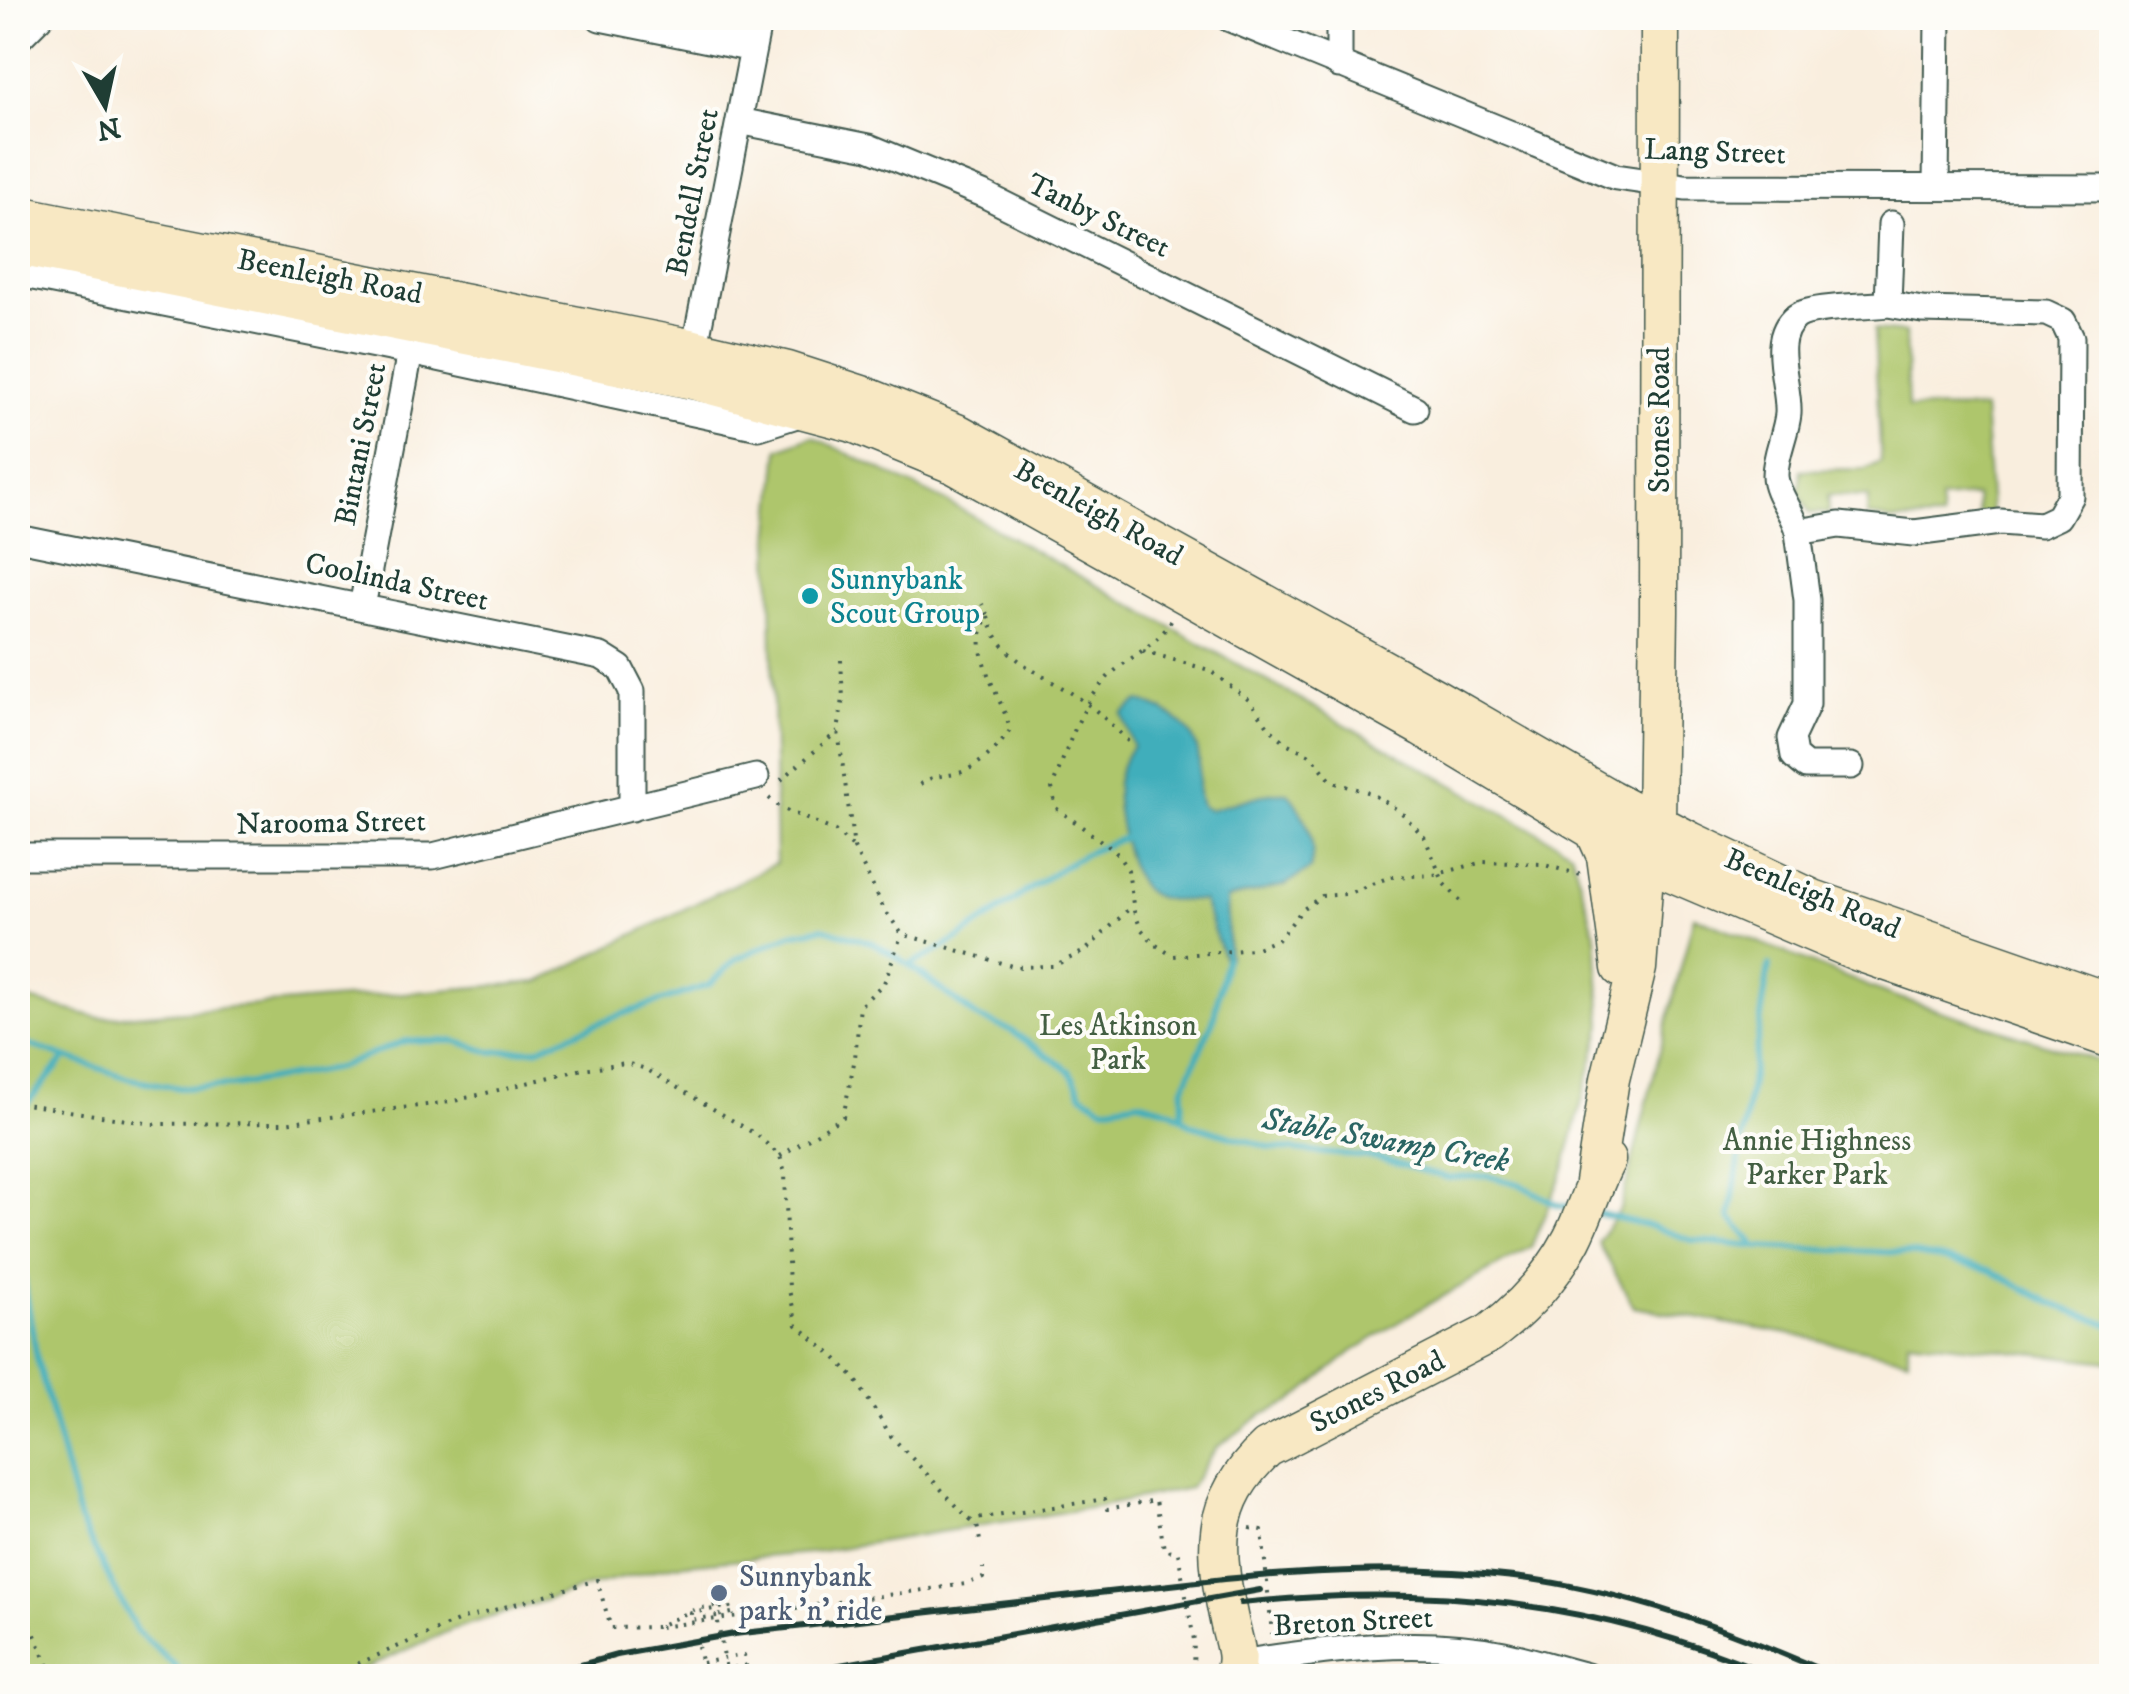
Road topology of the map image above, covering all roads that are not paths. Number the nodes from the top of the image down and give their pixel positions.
1 (39, 18) edge
2 (600, 18) edge
3 (759, 18) edge
4 (1228, 18) edge
5 (1338, 18) edge
6 (1660, 18) edge
7 (1938, 18) edge
8 (18, 39) edge
9 (753, 49) junction
10 (1339, 65) junction
11 (739, 120) junction
12 (1661, 184) junction
13 (1936, 186) junction
14 (2112, 188) edge
15 (18, 214) edge
16 (1891, 224) dead end
17 (18, 246) edge
18 (18, 274) edge
19 (1888, 304) junction
20 (416, 324) junction
21 (691, 364) junction
22 (1415, 409) dead end
23 (811, 410) junction
24 (1798, 532) junction
25 (18, 538) edge
26 (362, 607) junction
27 (1851, 766) dead end
28 (758, 784) road end
29 (632, 808) junction
30 (1656, 823) junction
31 (1596, 834) junction
32 (18, 856) edge
33 (1657, 867) junction
34 (2112, 1003) edge
35 (1624, 1015) junction
36 (2112, 1039) edge
37 (1594, 1182) junction
38 (1218, 1671) edge
39 (1587, 1676) edge

1 - 8 street
2 - 9 street
3 - 9 street, Bendell Street
4 - 10 street, Lang Street
5 - 10 street
6 - 12 main road, Stones Road
7 - 13 street
9 - 11 street, Bendell Street
10 - 12 street, Lang Street
11 - 21 street, Bendell Street
11 - 22 street, Tanby Street
12 - 13 street, Lang Street
12 - 30 main road, Stones Road
13 - 14 street, Lang Street
15 - 20 main road, Beenleigh Road
16 - 19 street
17 - 20 main road, Beenleigh Road
18 - 20 street, Beenleigh Road
19 - 24 street
19 - 24 street
20 - 21 main road, Beenleigh Road
20 - 23 street, Beenleigh Road
20 - 26 street, Bintani Street
21 - 23 main road, Beenleigh Road
21 - 30 main road, Beenleigh Road
23 - 31 main road, Beenleigh Road
24 - 27 street
25 - 26 street, Coolinda Street
26 - 29 street, Coolinda Street
28 - 29 street, Narooma Street
29 - 32 street, Narooma Street
30 - 33 main road, Stones Road
30 - 34 main road, Beenleigh Road
31 - 33 main road, Beenleigh Road
31 - 35 main road, Stones Road
33 - 35 main road, Stones Road
33 - 36 main road, Beenleigh Road
33 - 37 main road, Stones Road
35 - 37 main road, Stones Road
37 - 38 main road, Stones Road
38 - 39 street, Breton Street

